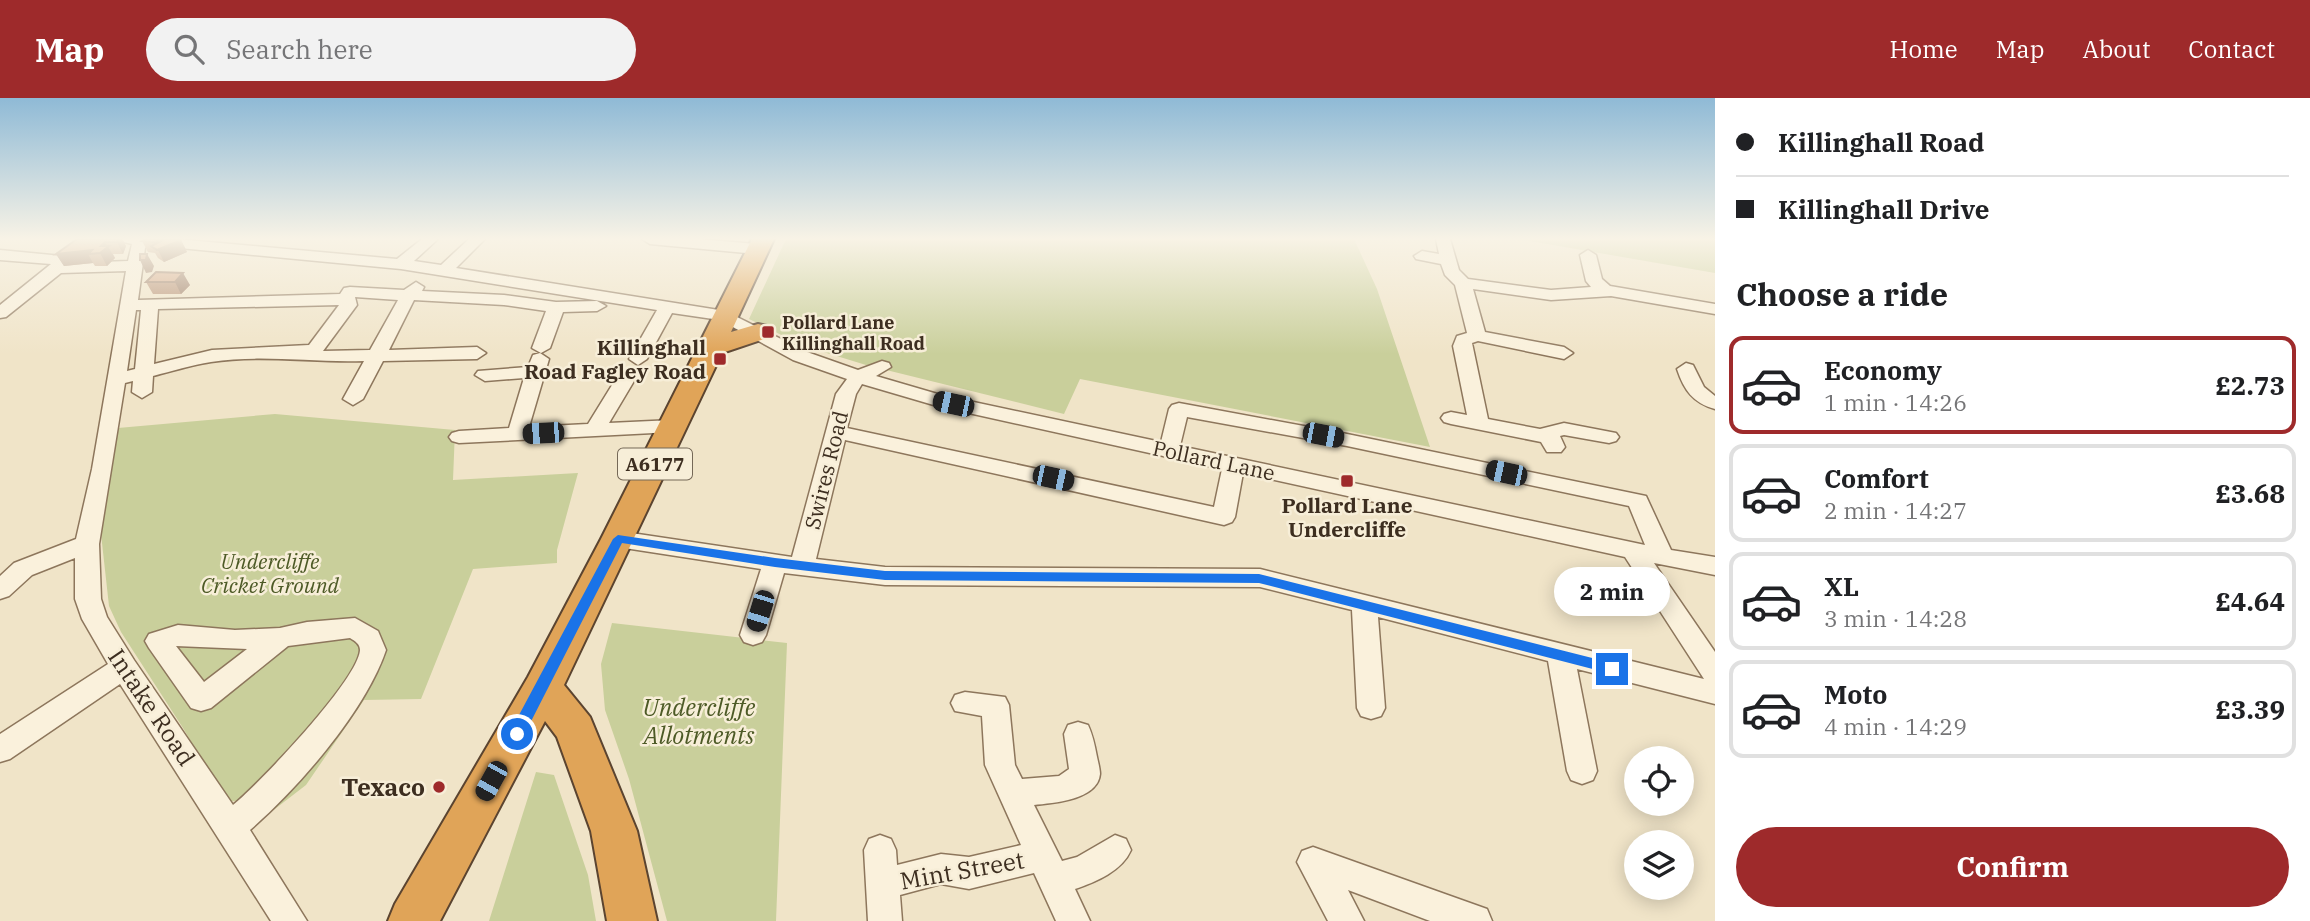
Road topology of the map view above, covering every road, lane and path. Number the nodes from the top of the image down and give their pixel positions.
1 (44, 277) edge
2 (133, 277) edge
3 (429, 277) edge
4 (484, 277) edge
5 (744, 277) edge
6 (1457, 277) edge
7 (1593, 277) edge
8 (1463, 283) junction
9 (1606, 291) junction
10 (408, 296) junction
11 (345, 299) junction
12 (635, 302) junction
13 (150, 304) junction
14 (129, 305) junction
15 (556, 307) junction
16 (667, 307) junction
17 (3, 309) edge
18 (1715, 309) edge
19 (726, 316) junction
20 (758, 332) junction
21 (1477, 335) junction
22 (709, 348) junction
23 (305, 352) junction
24 (477, 353) dead end
25 (1564, 354) dead end
26 (376, 355) junction
27 (638, 359) dead end
28 (539, 360) junction
29 (882, 367) dead end
30 (1686, 369) dead end
31 (144, 372) junction
32 (485, 375) dead end
33 (858, 377) junction
34 (117, 379) junction
35 (624, 381) dead end
36 (142, 392) dead end
37 (353, 399) dead end
38 (1715, 403) edge
39 (1451, 418) dead end
40 (1479, 423) junction
41 (673, 426) junction
42 (595, 430) junction
43 (836, 432) junction
44 (517, 435) junction
45 (1609, 437) dead end
46 (459, 438) dead end
47 (1169, 450) junction
48 (1234, 464) junction
49 (101, 470) joint
50 (618, 539) junction
51 (87, 544) junction
52 (1633, 551) junction
53 (1662, 556) junction
54 (775, 563) junction
55 (802, 565) junction
56 (1715, 566) edge
57 (0, 590) edge
58 (1364, 606) junction
59 (752, 635) dead end
60 (280, 638) dead end
61 (1561, 656) junction
62 (124, 667) junction
63 (1715, 674) edge
64 (542, 688) junction
65 (1715, 693) edge
66 (965, 703) dead end
67 (1371, 708) dead end
68 (1078, 734) dead end
69 (0, 750) edge
70 (1582, 771) dead end
71 (1013, 793) junction
72 (230, 827) junction
73 (880, 850) dead end
74 (1115, 850) dead end
75 (1046, 868) junction
76 (884, 884) junction
77 (290, 921) edge
78 (413, 921) edge
79 (632, 921) edge
80 (885, 921) edge
81 (1073, 921) edge
82 (1347, 921) edge
83 (1475, 921) edge

1 - 17 street
2 - 14 street, Intake Road
3 - 10 street
4 - 12 street
5 - 19 highway, A6177
6 - 8 street
7 - 9 street
8 - 9 street
8 - 21 street
9 - 18 street
10 - 11 street
10 - 15 street
10 - 26 street
11 - 13 street
11 - 23 street
12 - 15 street
12 - 16 street, Pollard Lane
13 - 14 street
13 - 31 street
14 - 34 street, Intake Road
15 - 28 street
16 - 19 street, Pollard Lane
16 - 27 street
19 - 20 street, Pollard Lane
19 - 22 highway, A6177
20 - 22 highway
20 - 33 street, Pollard Lane
21 - 25 street
21 - 40 street
22 - 41 highway, A6177
23 - 26 street
23 - 31 street
24 - 26 street
26 - 37 street
28 - 32 street
28 - 44 street
29 - 33 street
30 - 38 street
31 - 34 street
31 - 36 street
33 - 43 street, Swires Road
33 - 47 street, Pollard Lane
34 - 49 street, Intake Road
35 - 42 street
39 - 40 street
40 - 45 street
41 - 42 street
41 - 50 highway, A6177
42 - 44 street
43 - 48 street
43 - 55 street, Swires Road
44 - 46 street
47 - 48 street, Pollard Lane
47 - 53 street
48 - 52 street, Pollard Lane
49 - 51 street, Intake Road
50 - 54 street
50 - 64 highway, A6177
51 - 57 street
51 - 62 street, Intake Road
52 - 53 street, Pollard Lane
52 - 63 street
53 - 56 street, Pollard Lane
54 - 55 street
54 - 59 street
55 - 58 street
58 - 61 street
58 - 67 street
60 - 72 street
61 - 65 street
61 - 70 street
62 - 69 street
62 - 72 street, Intake Road
64 - 78 highway
64 - 79 highway
66 - 71 street, Mint Street
68 - 71 street
71 - 75 street, Mint Street
72 - 77 street, Intake Road
73 - 76 street
74 - 75 street
75 - 76 street, Mint Street
75 - 81 street, Mint Street
76 - 80 street
82 - 83 street

